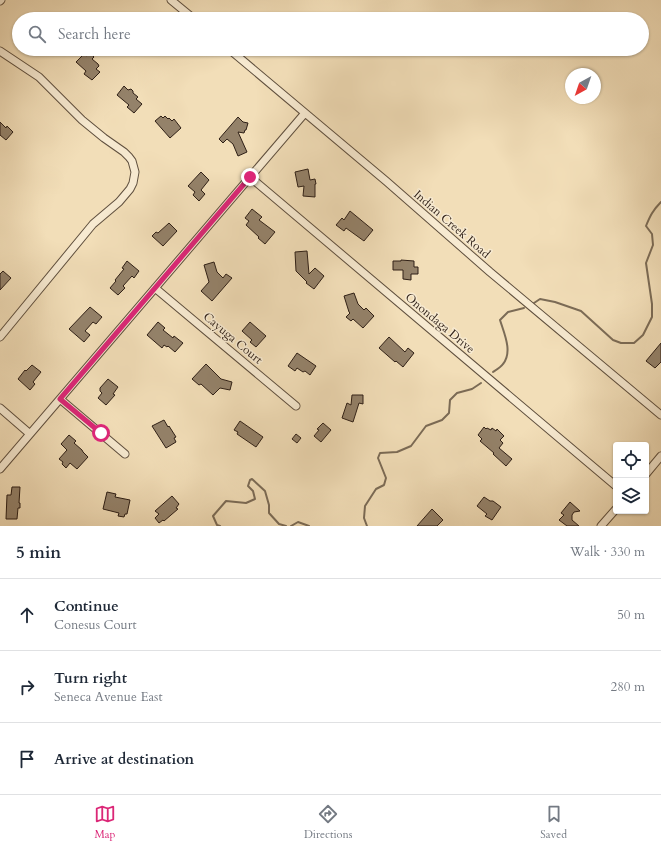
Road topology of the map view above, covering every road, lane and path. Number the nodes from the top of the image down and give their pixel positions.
1 (171, 0) edge
2 (186, 12) edge
3 (0, 51) edge
4 (237, 56) edge
5 (305, 113) junction
6 (250, 177) junction
7 (155, 288) junction
8 (0, 337) edge
9 (60, 399) junction
10 (296, 406) dead end
11 (0, 408) edge
12 (661, 415) edge
13 (30, 434) junction
14 (126, 454) dead end
15 (661, 456) edge
16 (0, 469) edge
17 (649, 470) edge
18 (613, 483) edge
19 (613, 512) edge
20 (601, 526) edge

1 - 2 street
3 - 8 street
4 - 5 street, Indian Creek Road
5 - 6 street
5 - 12 street, Indian Creek Road
6 - 7 street
6 - 18 street, Onondaga Drive
7 - 9 street
7 - 10 street, Cayuga Court
9 - 13 street
9 - 14 street
11 - 13 street
13 - 16 street
15 - 17 street
19 - 20 street

